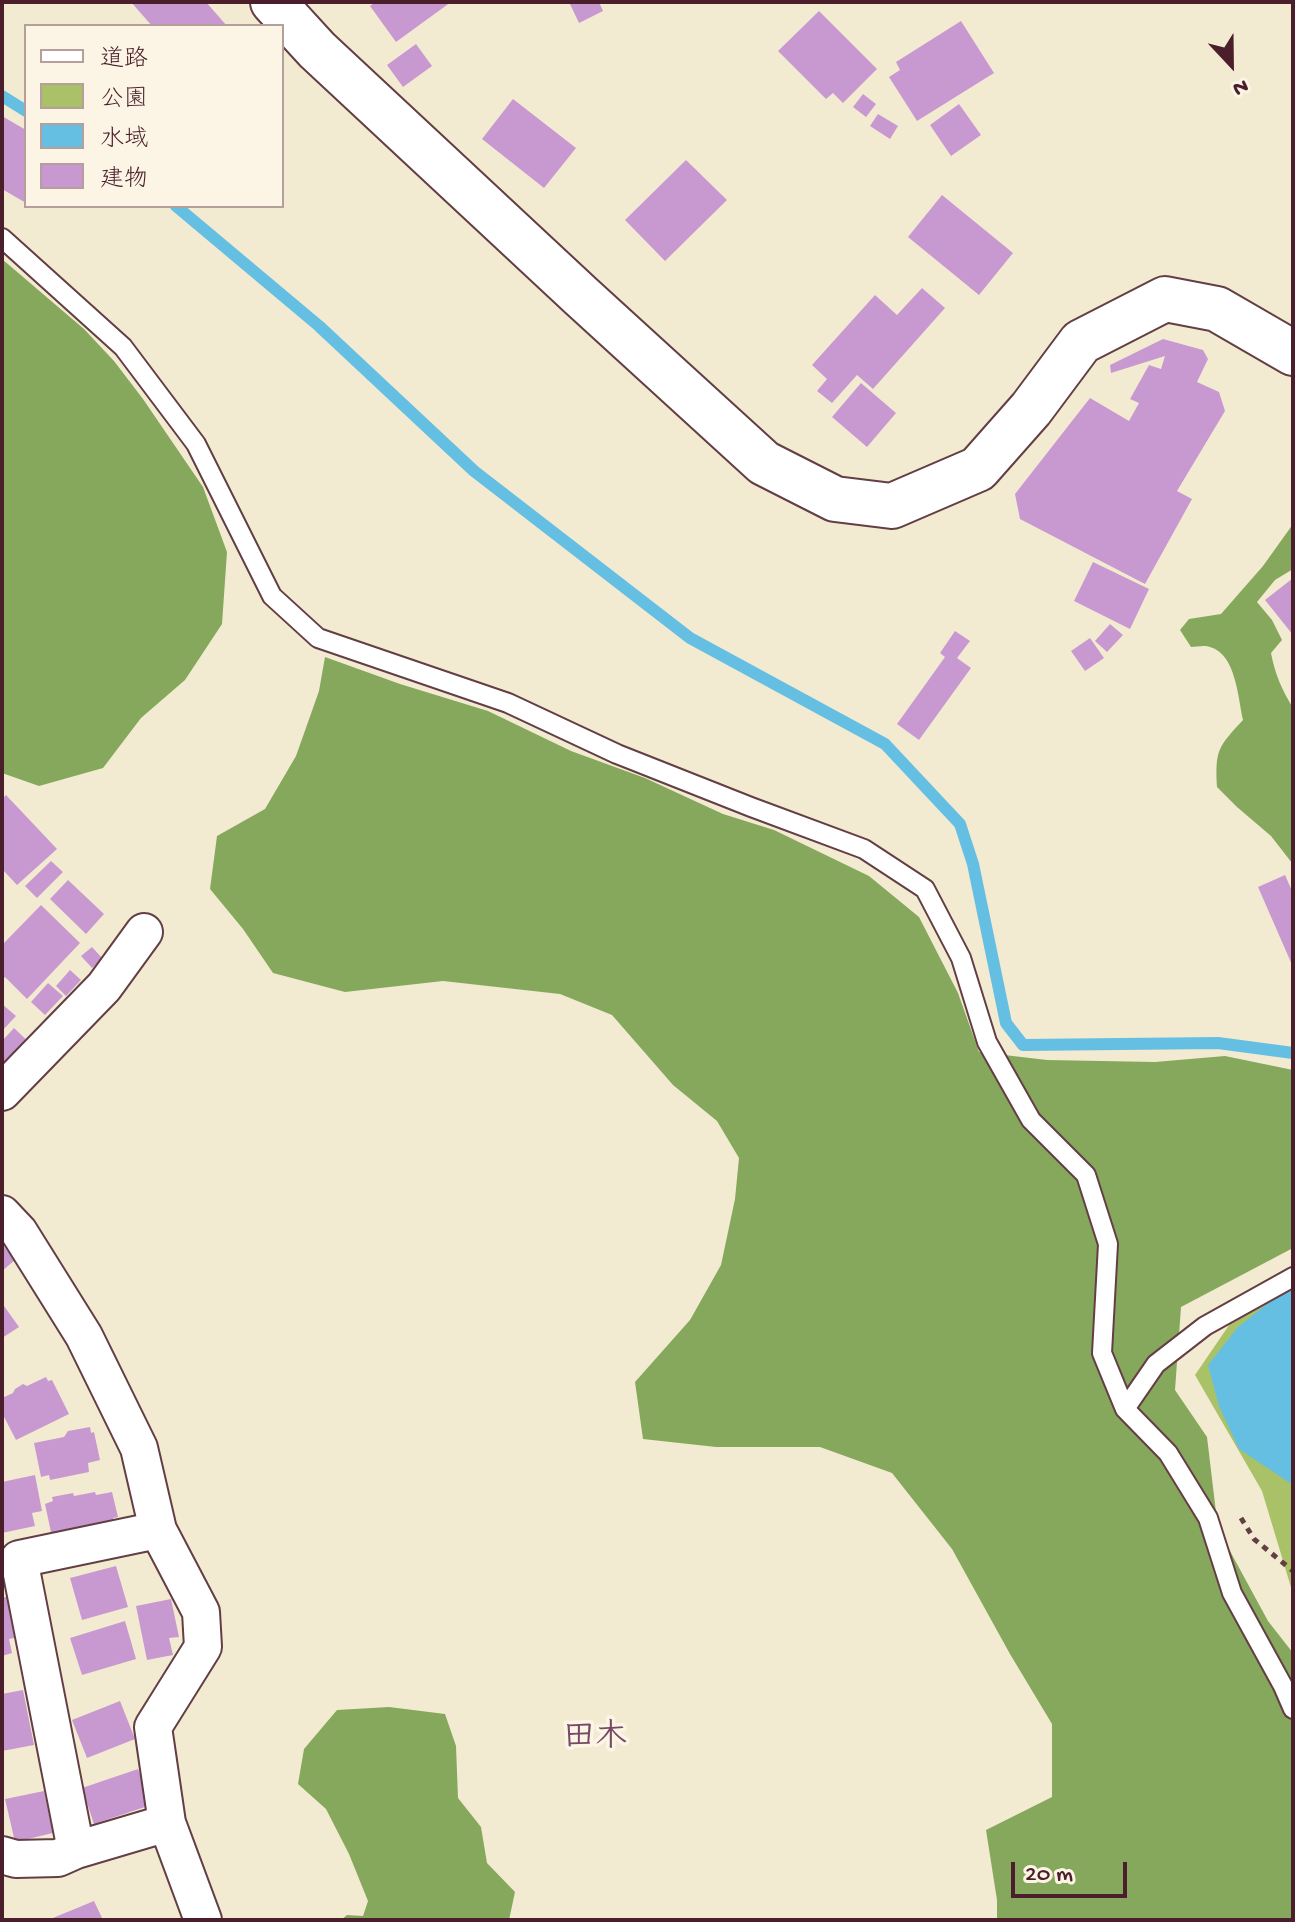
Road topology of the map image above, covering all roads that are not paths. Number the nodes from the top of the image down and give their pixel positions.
1 (273, 2) edge
2 (2, 238) edge
3 (1293, 353) edge
4 (144, 932) dead end
5 (2, 1092) edge
6 (2, 1214) edge
7 (1293, 1277) edge
8 (1125, 1409) junction
9 (158, 1530) junction
10 (1293, 1709) edge
11 (167, 1823) junction
12 (76, 1850) junction
13 (2, 1855) edge
14 (203, 1920) edge

1 - 3 street
2 - 8 lane
4 - 5 street
6 - 9 street
7 - 8 lane
8 - 10 lane
9 - 11 street
9 - 12 street
11 - 12 street
11 - 14 street
12 - 13 street

